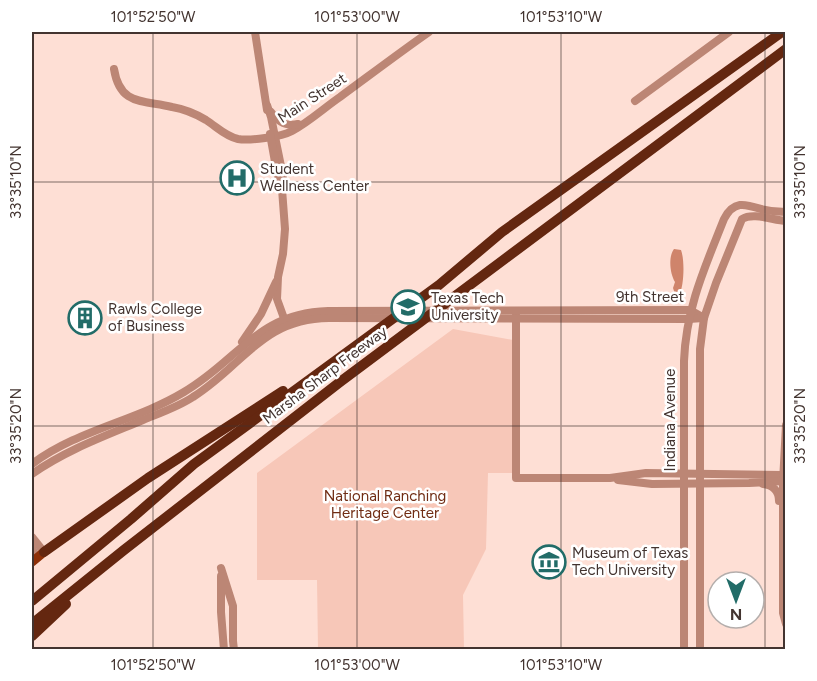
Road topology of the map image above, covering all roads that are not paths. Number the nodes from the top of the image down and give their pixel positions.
1 (255, 32) edge
2 (429, 32) edge
3 (729, 32) edge
4 (782, 32) edge
5 (786, 49) edge
6 (114, 69) dead end
7 (635, 101) dead end
8 (267, 105) junction
9 (307, 121) junction
10 (273, 136) junction
11 (786, 212) edge
12 (786, 221) edge
13 (278, 277) junction
14 (690, 310) junction
15 (516, 315) junction
16 (704, 318) junction
17 (689, 319) junction
18 (285, 322) junction
19 (386, 324) junction
20 (236, 351) junction
21 (786, 425) edge
22 (32, 464) edge
23 (684, 473) junction
24 (32, 474) edge
25 (699, 474) junction
26 (610, 478) junction
27 (784, 478) edge
28 (699, 483) junction
29 (749, 483) junction
30 (684, 484) junction
31 (783, 512) junction
32 (32, 537) edge
33 (32, 548) edge
34 (123, 550) junction
35 (38, 557) edge
36 (32, 601) edge
37 (32, 624) edge
38 (786, 624) edge
39 (32, 636) edge
40 (224, 650) edge
41 (234, 650) edge
42 (684, 650) edge
43 (700, 650) edge

1 - 8 street
2 - 9 street, Main Street
3 - 7 street
4 - 19 highway, Marsha Sharp Freeway
5 - 34 highway, Marsha Sharp Freeway
6 - 10 street, Main Street
8 - 9 street
8 - 10 street
9 - 10 street, Main Street
10 - 13 street
11 - 14 street, Indiana Avenue
12 - 16 street, Indiana Avenue
13 - 18 street
13 - 20 street
14 - 15 street, 9th Street
14 - 16 street, 9th Street
14 - 17 street, Indiana Avenue
15 - 17 street, 9th Street
15 - 18 street, 9th Street
15 - 18 street, 9th Street
15 - 26 street
16 - 17 street, 9th Street
16 - 25 street, Indiana Avenue
17 - 23 street, Indiana Avenue
18 - 20 street
18 - 24 street
19 - 35 highway
19 - 36 highway, Marsha Sharp Freeway
20 - 22 street
21 - 27 street
23 - 25 street
23 - 26 street
23 - 30 street, Indiana Avenue
25 - 27 street
25 - 28 street, Indiana Avenue
26 - 30 street
27 - 29 street
27 - 31 street
28 - 29 street
28 - 30 street
28 - 43 street, Indiana Avenue
29 - 31 street
30 - 42 street, Indiana Avenue
31 - 38 street
32 - 35 street
33 - 35 street
34 - 37 highway, Marsha Sharp Freeway
34 - 39 highway
40 - 41 street

